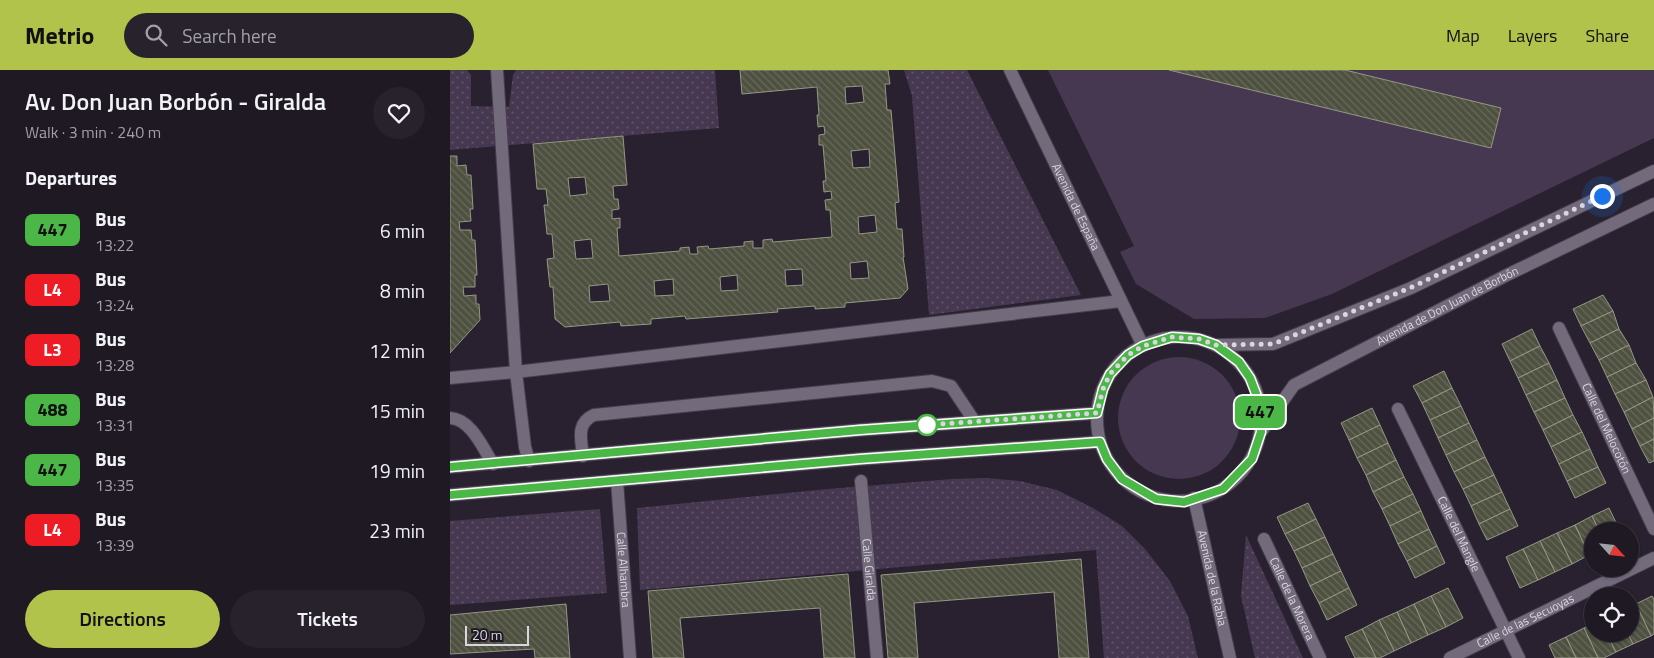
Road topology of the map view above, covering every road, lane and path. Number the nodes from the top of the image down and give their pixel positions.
1 (497, 70) edge
2 (1010, 70) edge
3 (1654, 171) edge
4 (1654, 204) edge
5 (1121, 301) junction
6 (1559, 328) dead end
7 (1216, 345) junction
8 (1143, 346) junction
9 (516, 372) junction
10 (450, 378) edge
11 (1398, 409) dead end
12 (1097, 413) junction
13 (450, 418) edge
14 (975, 422) junction
15 (1261, 432) junction
16 (1100, 442) junction
17 (583, 456) junction
18 (529, 461) junction
19 (493, 464) junction
20 (450, 467) edge
21 (860, 480) dead end
22 (617, 481) junction
23 (450, 495) edge
24 (1194, 498) junction
25 (1654, 529) edge
26 (1264, 539) dead end
27 (1654, 558) edge
28 (1506, 631) junction
29 (630, 658) edge
30 (877, 658) edge
31 (1230, 658) edge
32 (1320, 658) edge
33 (1450, 658) edge
34 (1519, 658) edge

1 - 9 street
2 - 5 street, Avenida de España
3 - 7 street
4 - 15 street, Avenida de Don Juan de Borbón
5 - 8 street, Avenida de España
5 - 9 street
6 - 25 street, Calle del Melocotón
7 - 8 street
7 - 15 street
8 - 12 street
9 - 10 street
9 - 18 street
11 - 28 street, Calle del Mangle
12 - 14 street
12 - 16 street
13 - 19 street
14 - 17 street
14 - 17 street
15 - 24 street
16 - 22 street
16 - 24 street
17 - 18 street
18 - 19 street
19 - 20 street
21 - 30 street, Calle Giralda
22 - 23 street
22 - 29 street, Calle Alhambra
24 - 31 street, Avenida de la Rabia
26 - 32 street, Calle de la Morera
27 - 28 street, Calle de las Secuoyas
28 - 33 street, Calle de las Secuoyas
28 - 34 street, Calle del Mangle

